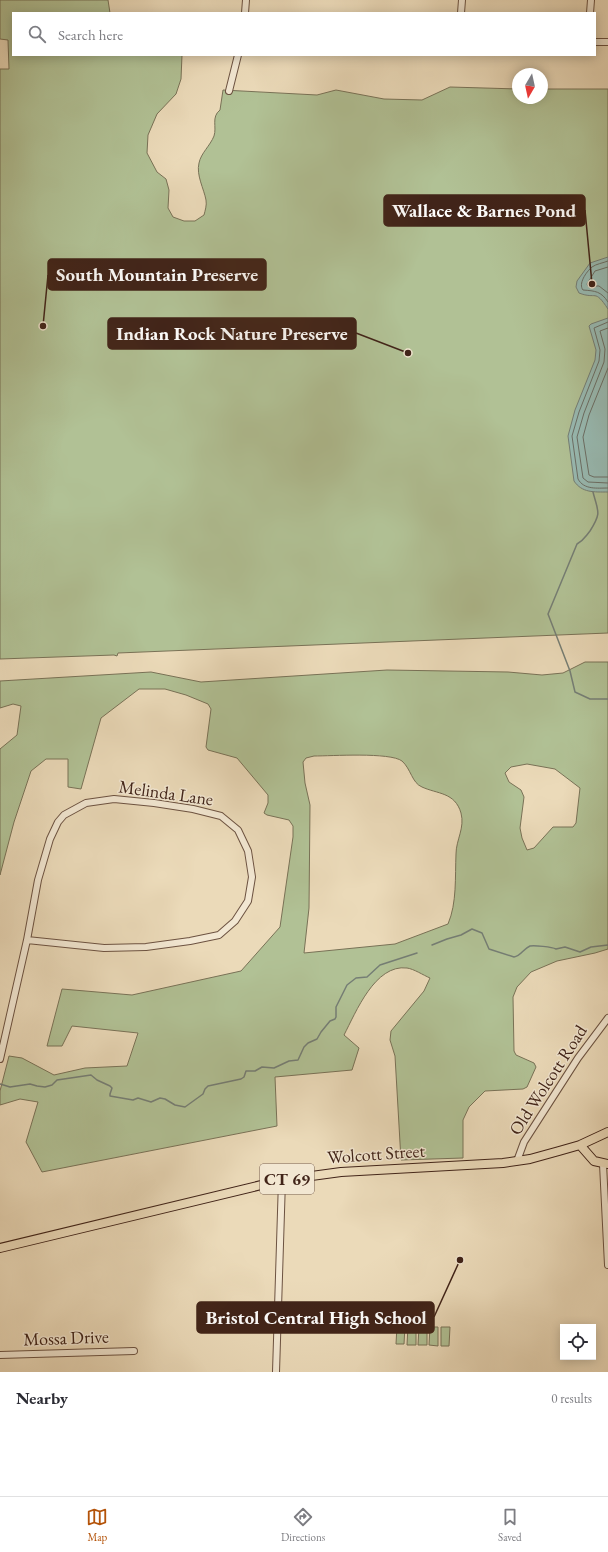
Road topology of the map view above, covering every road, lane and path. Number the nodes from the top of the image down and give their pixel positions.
1 (246, 0) edge
2 (462, 0) edge
3 (591, 0) edge
4 (245, 12) edge
5 (461, 12) edge
6 (590, 12) edge
7 (596, 42) edge
8 (608, 42) edge
9 (238, 56) edge
10 (229, 90) dead end
11 (27, 940) junction
12 (608, 1018) edge
13 (0, 1059) edge
14 (608, 1132) edge
15 (580, 1145) junction
16 (517, 1161) junction
17 (606, 1164) edge
18 (282, 1180) junction
19 (0, 1248) edge
20 (608, 1265) edge
21 (134, 1351) dead end
22 (0, 1355) edge
23 (276, 1372) edge

1 - 4 street
2 - 5 street
3 - 6 street
7 - 8 street
9 - 10 street
11 - 11 street, Melinda Lane
11 - 13 street
12 - 16 street, Old Wolcott Road
14 - 15 main road, CT 69
15 - 16 main road, Wolcott Street / CT 69
15 - 17 main road
16 - 18 main road, Wolcott Street / CT 69
17 - 20 street
18 - 19 main road, Wolcott Street / CT 69
18 - 23 street
21 - 22 street, Mossa Drive

